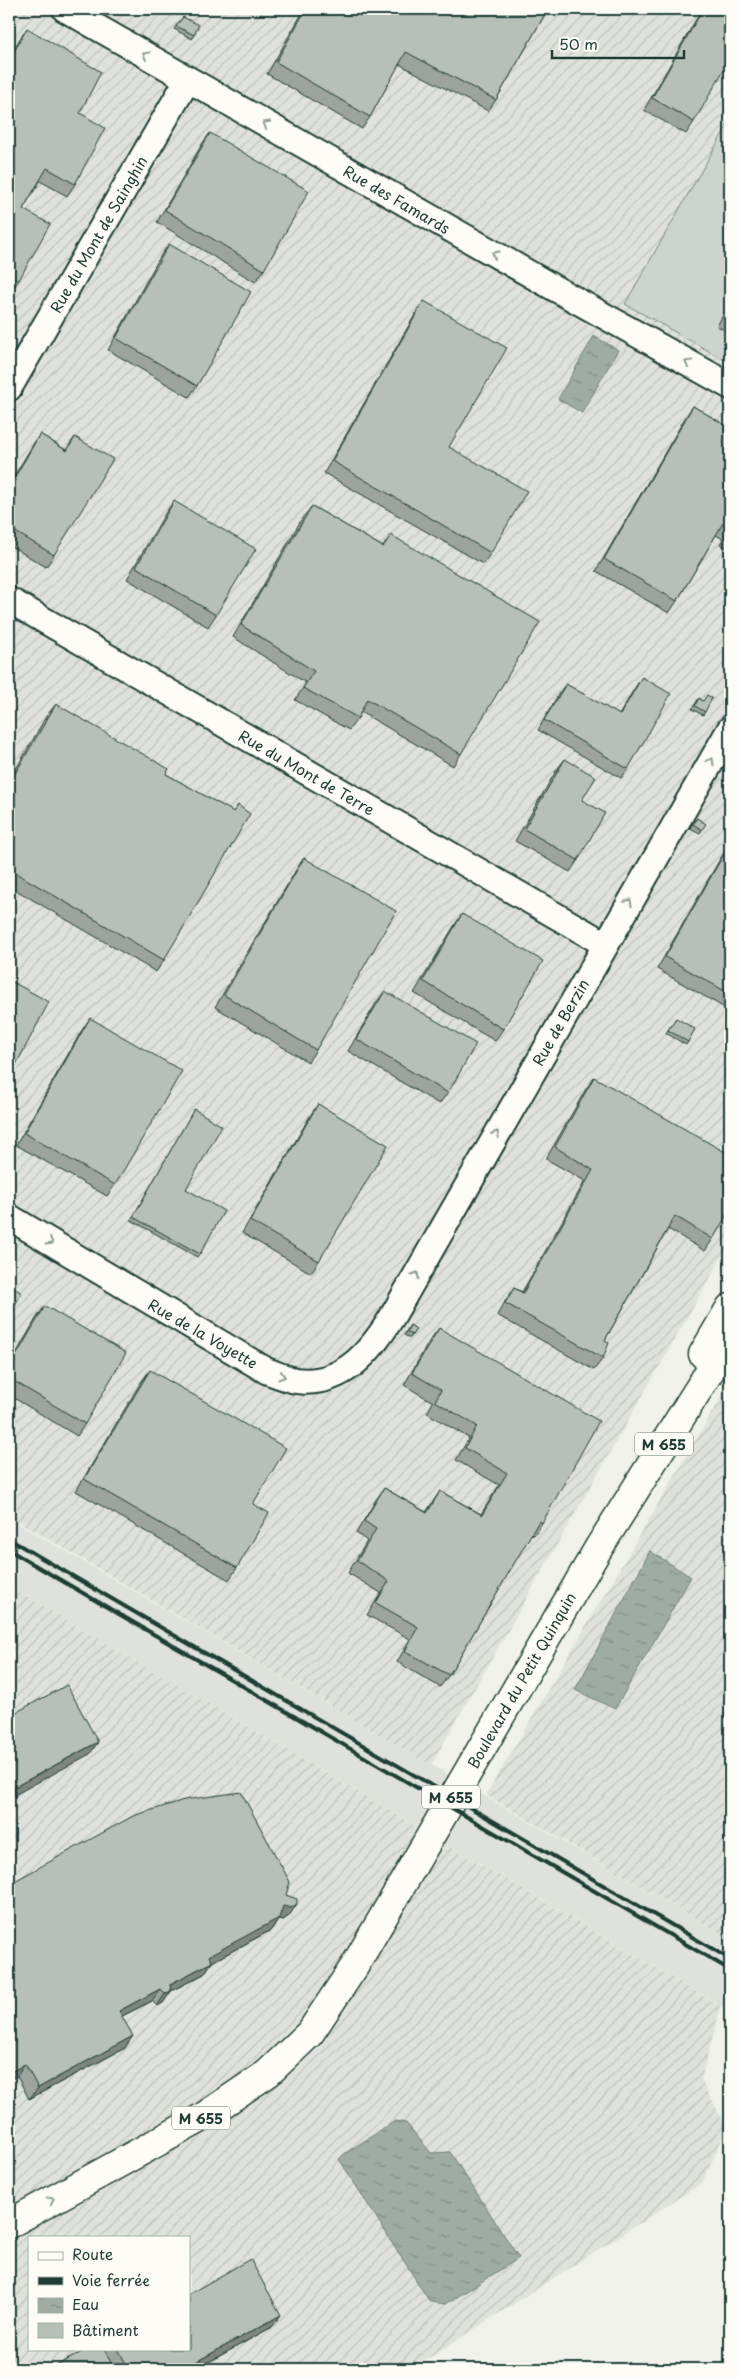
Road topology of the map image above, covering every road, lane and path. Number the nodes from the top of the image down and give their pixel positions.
1 (66, 9) edge
2 (188, 79) junction
3 (730, 386) edge
4 (9, 388) edge
5 (9, 600) edge
6 (730, 729) edge
7 (605, 944) junction
8 (9, 1217) edge
9 (730, 1308) edge
10 (392, 1317) joint
11 (730, 1339) edge
12 (598, 1549) junction
13 (354, 1966) junction
14 (9, 2204) edge
15 (9, 2224) edge

2 -> 1 street, Rue des Famards
3 -> 2 street, Rue des Famards
2 - 4 street, Rue du Mont de Sainghin
5 - 7 street, Rue du Mont de Terre
7 -> 6 street, Rue de Berzin
10 -> 7 street, Rue de Berzin
8 -> 10 street, Rue de la Voyette
9 - 12 main road, Boulevard du Petit Quinquin / M 655
11 - 12 main road, Boulevard du Petit Quinquin / M 655
12 - 13 main road, Boulevard du Petit Quinquin / M 655
13 - 14 main road, Boulevard du Petit Quinquin / M 655
15 -> 13 main road, Boulevard du Petit Quinquin / M 655

